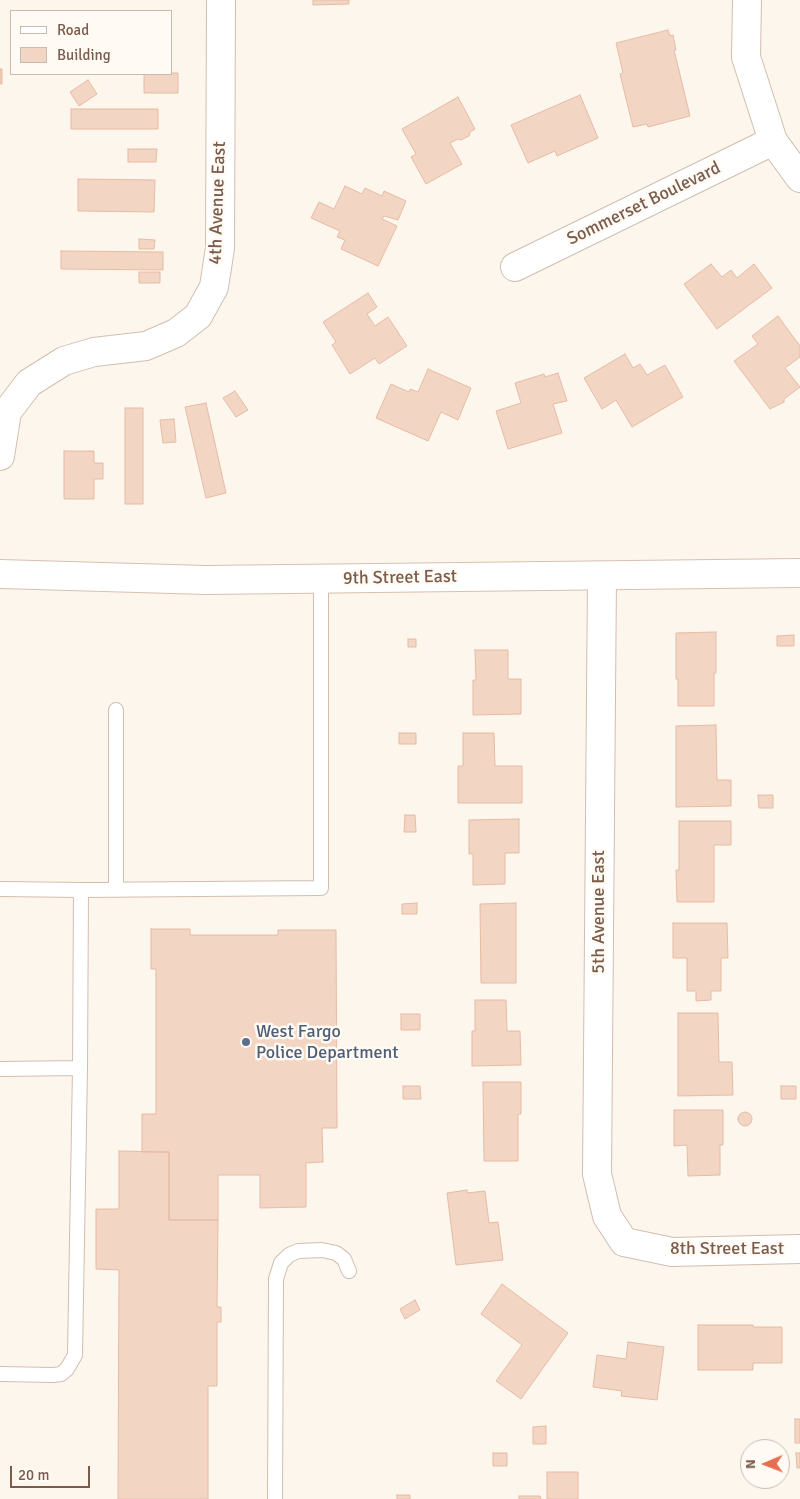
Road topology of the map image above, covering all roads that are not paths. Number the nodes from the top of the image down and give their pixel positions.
1 (220, 0) edge
2 (747, 0) edge
3 (773, 141) junction
4 (800, 178) edge
5 (515, 267) dead end
6 (0, 456) edge
7 (800, 573) edge
8 (0, 574) edge
9 (602, 576) junction
10 (321, 579) junction
11 (116, 710) dead end
12 (0, 889) edge
13 (81, 890) junction
14 (116, 890) junction
15 (80, 1068) junction
16 (0, 1069) edge
17 (624, 1242) joint
18 (800, 1249) edge
19 (349, 1271) dead end
20 (0, 1374) edge
21 (275, 1499) edge

1 - 6 street, 4th Avenue East
2 - 3 street
3 - 4 street
3 - 5 street, Sommerset Boulevard
7 - 9 street, 9th Street East
8 - 10 street, 9th Street East
9 - 10 street, 9th Street East
9 - 17 street, 5th Avenue East
10 - 14 lane
11 - 14 lane
12 - 13 lane
13 - 14 lane
13 - 15 lane
15 - 16 lane
15 - 20 lane
17 - 18 street, 8th Street East
19 - 21 lane

